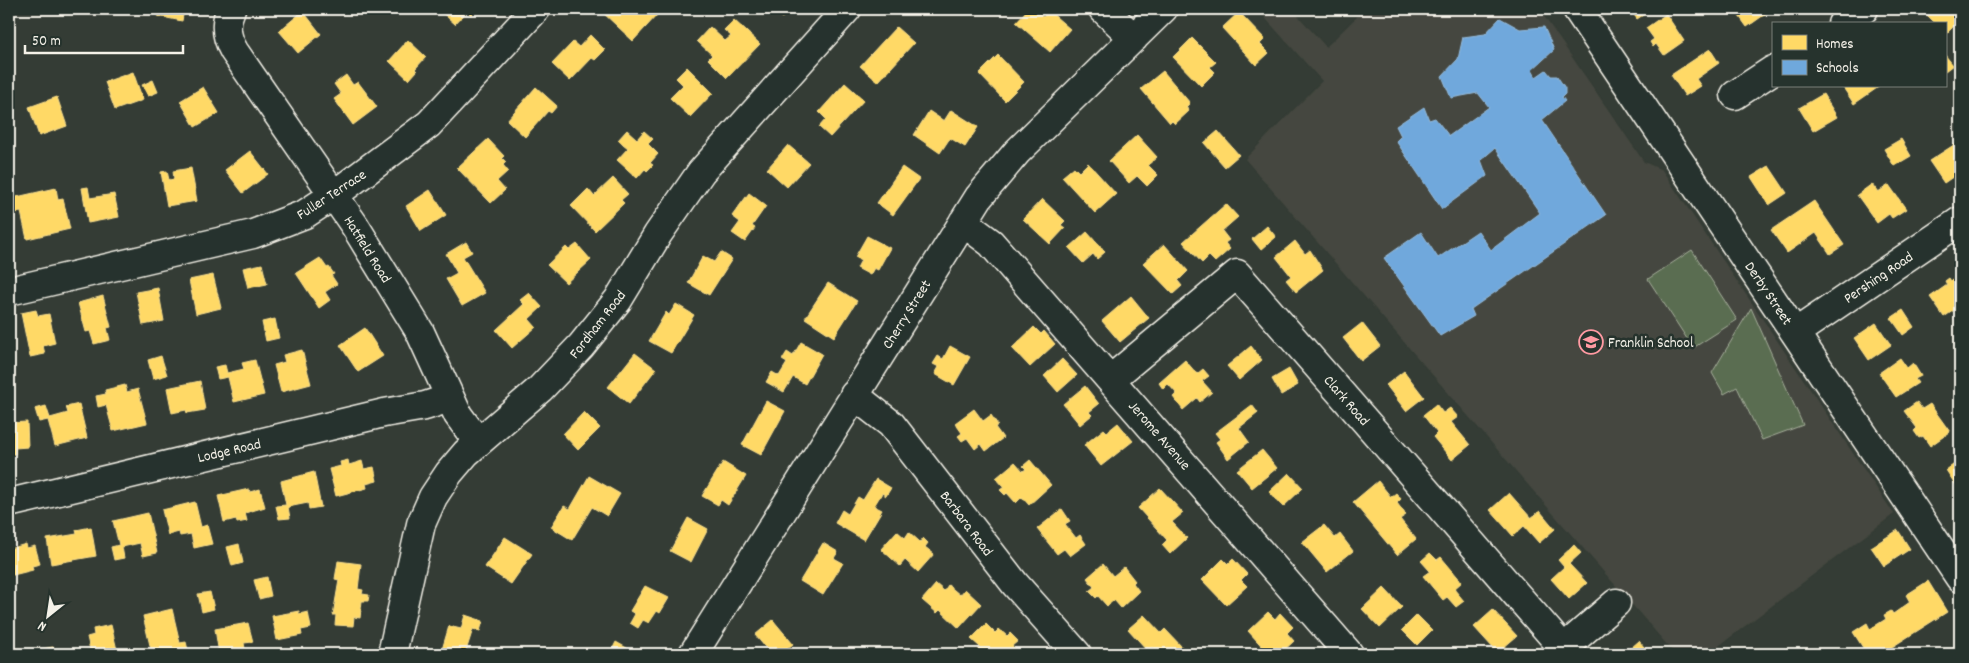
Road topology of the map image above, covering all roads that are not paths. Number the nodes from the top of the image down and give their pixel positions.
1 (231, 9) edge
2 (536, 9) edge
3 (847, 9) edge
4 (1103, 9) edge
5 (1164, 9) edge
6 (1576, 9) edge
7 (1864, 9) edge
8 (1845, 22) edge
9 (1134, 38) junction
10 (1772, 71) edge
11 (1735, 95) dead end
12 (334, 195) junction
13 (1960, 221) edge
14 (963, 222) junction
15 (9, 291) edge
16 (1795, 333) junction
17 (1111, 378) junction
18 (854, 395) junction
19 (450, 398) junction
20 (478, 442) junction
21 (9, 503) edge
22 (1960, 578) edge
23 (1616, 603) dead end
24 (1560, 652) edge
25 (392, 654) edge
26 (693, 654) edge
27 (1077, 654) edge
28 (1349, 654) edge

1 - 12 street, Hatfield Road
2 - 12 street, Fuller Terrace
3 - 20 street, Fordham Road
4 - 9 street
5 - 9 street, Cherry Street
6 - 16 street, Derby Street
7 - 8 street
9 - 14 street, Cherry Street
10 - 11 street
12 - 15 street, Fuller Terrace
12 - 19 street, Hatfield Road
13 - 16 street, Pershing Road
14 - 17 street, Jerome Avenue
14 - 18 street, Cherry Street
16 - 22 street, Derby Street
17 - 24 street, Clark Road
17 - 28 street, Jerome Avenue
18 - 26 street, Cherry Street
18 - 27 street, Barbara Road
19 - 20 street, Hatfield Road
19 - 21 street, Lodge Road
20 - 25 street, Fordham Road
23 - 24 street

